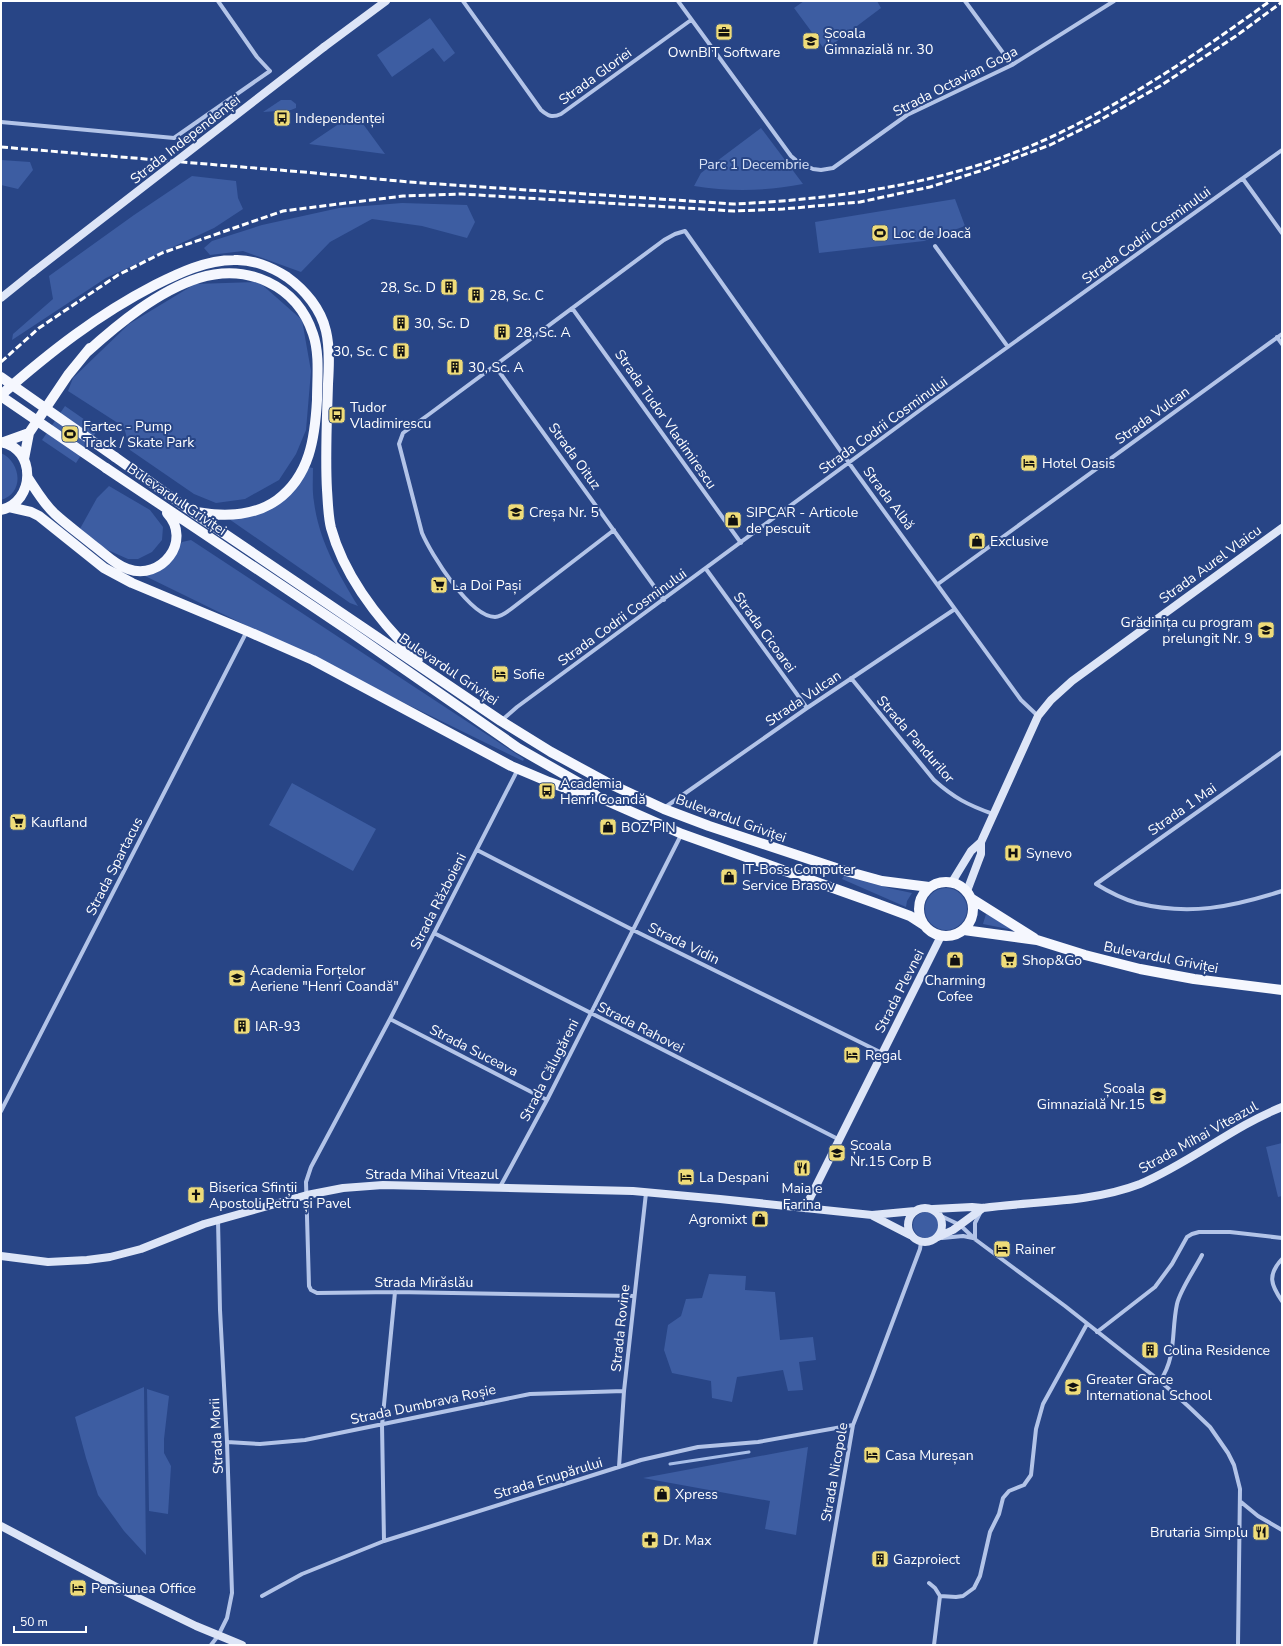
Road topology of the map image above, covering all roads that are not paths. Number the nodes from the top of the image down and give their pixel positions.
1 (218, 1) edge
2 (386, 1) edge
3 (463, 1) edge
4 (678, 1) edge
5 (965, 1) edge
6 (1114, 1) edge
7 (691, 20) junction
8 (1012, 65) junction
9 (1, 122) edge
10 (1282, 150) edge
11 (1243, 179) junction
12 (1282, 233) edge
13 (935, 246) dead end
14 (192, 269) junction
15 (1, 298) edge
16 (572, 308) junction
17 (1282, 334) edge
18 (1277, 337) junction
19 (1282, 344) edge
20 (1008, 347) junction
21 (87, 352) junction
22 (495, 366) junction
23 (1, 377) edge
24 (1, 396) edge
25 (29, 432) junction
26 (2, 442) edge
27 (24, 459) junction
28 (849, 463) junction
29 (28, 478) junction
30 (153, 501) junction
31 (5, 508) edge
32 (191, 511) junction
33 (1282, 528) edge
34 (614, 530) junction
35 (741, 543) junction
36 (706, 569) junction
37 (938, 584) junction
38 (664, 600) junction
39 (956, 609) junction
40 (247, 631) junction
41 (851, 678) junction
42 (441, 681) junction
43 (807, 708) junction
44 (1038, 716) junction
45 (501, 721) junction
46 (1282, 752) edge
47 (519, 769) junction
48 (598, 796) junction
49 (664, 808) junction
50 (993, 814) junction
51 (682, 834) junction
52 (980, 842) junction
53 (477, 850) junction
54 (952, 882) junction
55 (929, 887) junction
56 (1282, 891) edge
57 (969, 895) junction
58 (924, 925) junction
59 (633, 930) junction
60 (964, 930) junction
61 (434, 933) junction
62 (941, 936) junction
63 (1037, 940) junction
64 (1282, 990) edge
65 (591, 1014) junction
66 (390, 1019) junction
67 (882, 1053) junction
68 (547, 1100) junction
69 (1282, 1107) edge
70 (1, 1111) edge
71 (838, 1139) junction
72 (500, 1187) junction
73 (646, 1192) junction
74 (307, 1195) junction
75 (805, 1208) junction
76 (983, 1208) junction
77 (933, 1209) junction
78 (915, 1211) junction
79 (872, 1215) junction
80 (939, 1215) junction
81 (218, 1220) junction
82 (960, 1225) junction
83 (912, 1237) junction
84 (937, 1238) junction
85 (1282, 1238) edge
86 (975, 1239) junction
87 (921, 1242) junction
88 (1202, 1255) dead end
89 (1, 1256) edge
90 (1282, 1259) edge
91 (395, 1292) junction
92 (634, 1296) junction
93 (1282, 1301) edge
94 (1087, 1324) junction
95 (1097, 1332) junction
96 (1160, 1381) junction
97 (624, 1391) junction
98 (382, 1425) junction
99 (853, 1425) junction
100 (227, 1442) junction
101 (619, 1467) junction
102 (1241, 1502) junction
103 (1, 1526) edge
104 (1282, 1530) edge
105 (384, 1541) junction
106 (929, 1583) dead end
107 (262, 1596) dead end
108 (940, 1596) junction
109 (218, 1636) junction
110 (211, 1645) edge
111 (242, 1645) edge
112 (815, 1645) edge
113 (934, 1645) edge
114 (1238, 1645) edge

1 - 9 street, Strada Independenței
2 - 15 street, Strada Independenței, bridge
3 - 7 street, Strada Gloriei
4 - 7 street, Strada Octavian Goga
5 - 8 street
6 - 8 street, Strada Octavian Goga
7 - 8 street, Strada Octavian Goga
10 - 11 street, Strada Codrii Cosminului
11 - 12 street
11 - 20 street, Strada Codrii Cosminului
13 - 20 street
14 - 21 main road
14 - 24 main road
14 - 42 main road
16 - 22 street
16 - 28 street, Strada Albă
16 - 35 street, Strada Tudor Vladimirescu
17 - 18 street, Strada Vulcan
18 - 19 street
18 - 37 street, Strada Vulcan
20 - 28 street, Strada Codrii Cosminului
21 - 25 main road
21 - 32 main road
22 - 34 street, Strada Oituz
22 - 34 street
23 - 32 main road, Bulevardul Griviței, bridge
24 - 30 main road, Bulevardul Griviței, bridge
25 - 26 main road
25 - 27 main road
26 - 27 main road
27 - 29 main road
28 - 35 street, Strada Codrii Cosminului
28 - 37 street, Strada Albă
29 - 30 main road
29 - 31 main road
30 - 48 main road, Bulevardul Griviței
31 - 40 main road, Bulevardul Griviței
32 - 42 main road, Bulevardul Griviței
33 - 44 street, Strada Aurel Vlaicu
34 - 38 street, Strada Oituz
35 - 36 street, Strada Codrii Cosminului
36 - 38 street, Strada Codrii Cosminului
36 - 43 street, Strada Cicoarei
37 - 39 street, Strada Albă
38 - 45 street, Strada Codrii Cosminului
39 - 41 street, Strada Vulcan
39 - 44 street, Strada Albă
40 - 47 main road, Bulevardul Griviței
40 - 70 street, Strada Spartacus
41 - 43 street, Strada Vulcan
41 - 50 street, Strada Pandurilor
42 - 45 main road, Bulevardul Griviței
43 - 49 street, Strada Vulcan
44 - 50 street, Strada Aurel Vlaicu
45 - 49 main road, Bulevardul Griviței
46 - 56 street, Strada 1 Mai
47 - 48 main road, Bulevardul Griviței
47 - 53 street, Strada Războieni
48 - 51 main road, Bulevardul Griviței
49 - 55 main road, Bulevardul Griviței
50 - 52 street, Strada Aurel Vlaicu
51 - 58 main road, Bulevardul Griviței
51 - 59 street, Strada Călugăreni
52 - 54 street, Strada Aurel Vlaicu
52 - 57 street, Strada Aurel Vlaicu
53 - 59 street, Strada Vidin
53 - 61 street, Strada Războieni
54 - 55 main road
54 - 57 main road
55 - 58 main road
57 - 60 main road
57 - 63 main road, Bulevardul Griviței
58 - 62 main road
59 - 65 street, Strada Călugăreni
59 - 67 street, Strada Vidin
60 - 62 main road
60 - 63 main road, Bulevardul Griviței
61 - 65 street, Strada Rahovei
61 - 66 street, Strada Războieni
62 - 67 street, Strada Plevnei
63 - 64 main road, Bulevardul Griviței
65 - 68 street, Strada Călugăreni
65 - 71 street, Strada Rahovei
66 - 68 street, Strada Suceava
66 - 74 street, Strada Războieni
67 - 71 street, Strada Plevnei
68 - 72 street, Strada Călugăreni
69 - 76 street, Strada Mihai Viteazul
71 - 75 street, Strada Plevnei
72 - 73 street, Strada Mihai Viteazul
72 - 74 street, Strada Mihai Viteazul
73 - 75 street, Strada Mihai Viteazul
73 - 92 street, Strada Rovine
74 - 81 street, Strada Mihai Viteazul
74 - 91 street, Strada Mirăslău
75 - 79 street, Strada Mihai Viteazul
76 - 77 street, Strada Mihai Viteazul
76 - 82 street
76 - 86 street
77 - 78 street
77 - 80 street
78 - 79 street, Strada Mihai Viteazul
78 - 83 street
79 - 83 street, Strada Mihai Viteazul
80 - 82 street
80 - 84 street
81 - 89 street, Strada Mihai Viteazul
81 - 100 street, Strada Morii
82 - 84 street
82 - 86 street
83 - 87 street
84 - 86 street
84 - 87 street
85 - 95 street
86 - 94 street
87 - 99 street, Strada Nicopole
88 - 96 street
90 - 93 street
91 - 92 street, Strada Mirăslău
91 - 98 street
92 - 97 street, Strada Rovine
94 - 95 street
94 - 108 street
95 - 96 street
96 - 102 street
97 - 98 street, Strada Dumbrava Roșie
97 - 101 street, Strada Rovine
98 - 100 street, Strada Dumbrava Roșie
98 - 105 street
99 - 101 street, Strada Enupărului
99 - 112 street, Strada Nicopole
100 - 109 street, Strada Morii
101 - 105 street, Strada Enupărului
102 - 104 street
102 - 114 street
103 - 109 street
105 - 107 street, Strada Enupărului
106 - 108 street
108 - 113 street
109 - 110 street, Strada Morii
109 - 111 street

